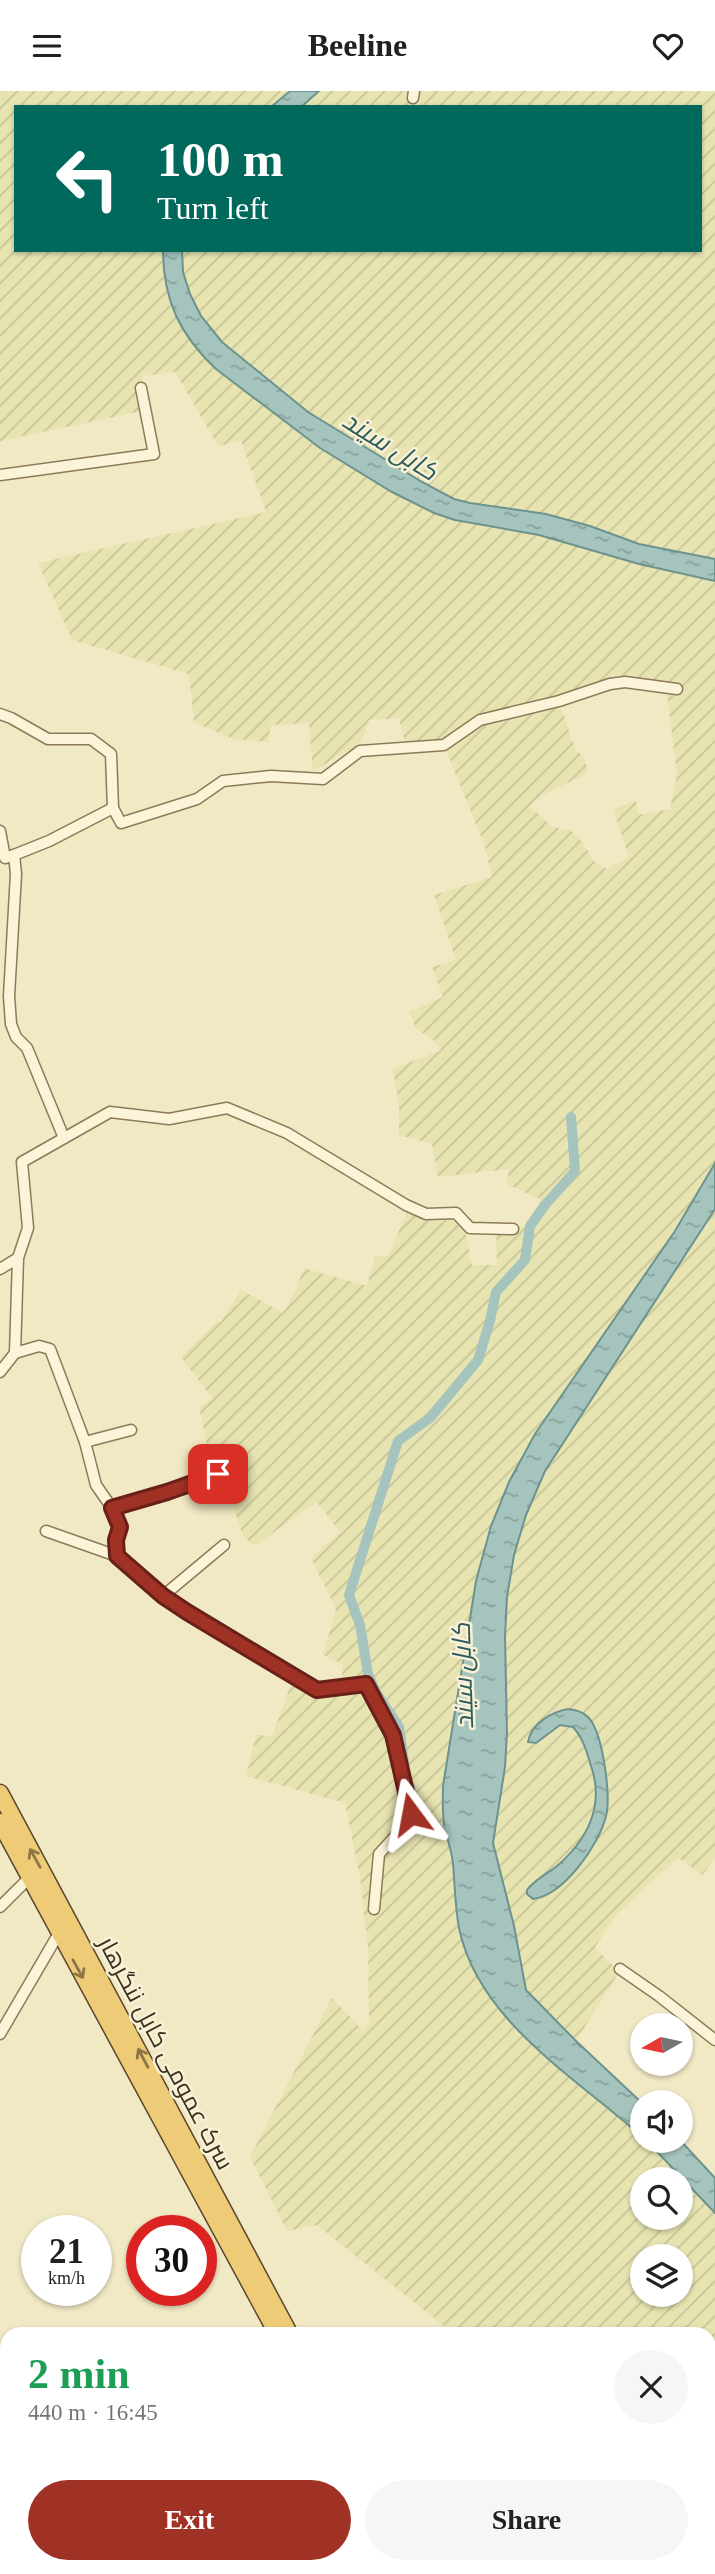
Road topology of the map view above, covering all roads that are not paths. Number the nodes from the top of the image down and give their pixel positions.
1 (141, 389) dead end
2 (0, 475) edge
3 (677, 689) dead end
4 (0, 714) edge
5 (113, 808) junction
6 (0, 831) edge
7 (6, 858) edge
8 (64, 1137) junction
9 (513, 1229) dead end
10 (18, 1258) junction
11 (0, 1269) edge
12 (15, 1353) junction
13 (0, 1372) edge
14 (131, 1430) dead end
15 (85, 1442) junction
16 (218, 1474) dead end
17 (112, 1508) junction
18 (46, 1531) dead end
19 (224, 1545) dead end
20 (117, 1556) junction
21 (163, 1596) junction
22 (0, 1793) edge
23 (0, 1822) edge
24 (29, 1878) junction
25 (0, 1907) edge
26 (374, 1909) dead end
27 (59, 1933) junction
28 (620, 1969) dead end
29 (0, 2034) edge
30 (715, 2040) edge
31 (274, 2327) edge
32 (286, 2327) edge

1 - 2 street
3 - 5 street
4 - 5 street
5 - 7 street
6 - 7 street
7 - 8 street
8 - 9 street
8 - 10 street
10 - 11 street
10 - 12 street
12 - 13 street
12 - 15 street
14 - 15 street
15 - 17 street
16 - 17 street
17 - 20 street
18 - 20 street
19 - 21 street
20 - 21 street
21 - 26 street
32 -> 22 highway, سرک عمومی کابل ننگرهار
23 - 24 highway, سرک عمومی کابل ننگرهار
24 - 25 street
24 - 27 highway, سرک عمومی کابل ننگرهار
27 - 29 street
27 -> 31 highway, سرک عمومی کابل ننگرهار
28 - 30 street

